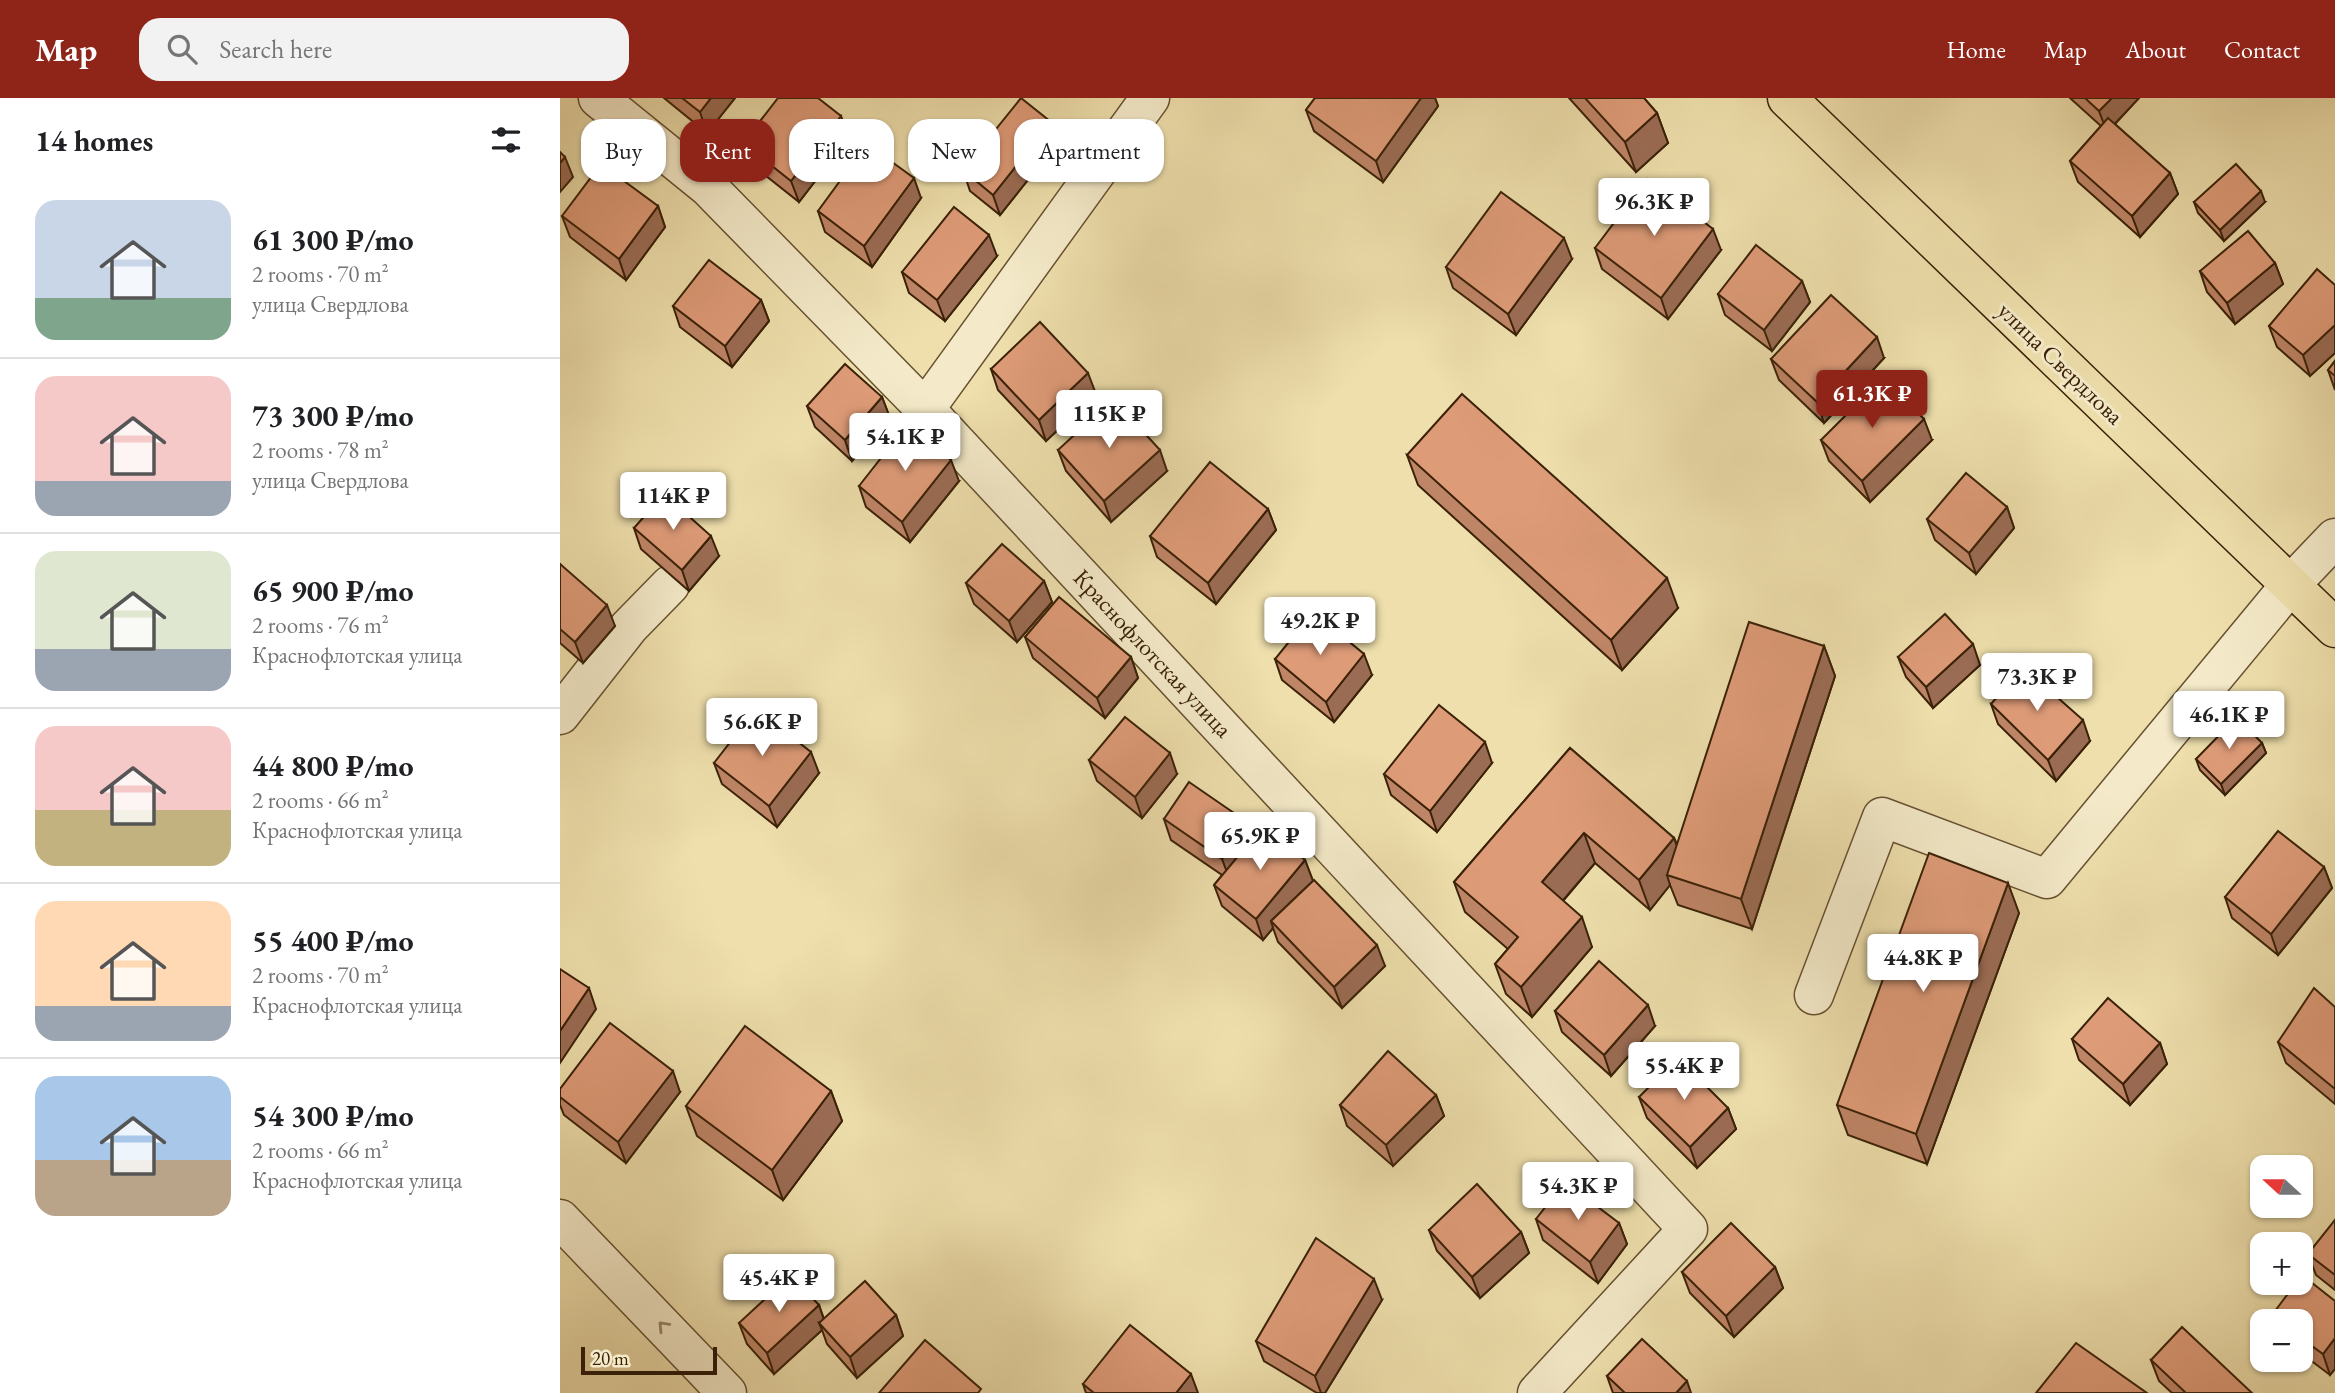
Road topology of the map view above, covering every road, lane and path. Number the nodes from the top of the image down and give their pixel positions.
1 (598, 98) edge
2 (1150, 98) edge
3 (1787, 98) edge
4 (925, 409) junction
5 (2335, 538) edge
6 (2291, 584) junction
7 (670, 585) edge
8 (2335, 628) edge
9 (560, 715) edge
10 (1814, 996) dead end
11 (560, 1219) edge
12 (727, 1393) edge
13 (1537, 1393) edge

1 - 4 street, Краснофлотская улица
2 - 4 street
3 - 6 main road, улица Свердлова
4 - 13 street, Краснофлотская улица
5 - 6 street
6 - 8 main road, улица Свердлова
6 - 10 street
7 - 9 street
12 -> 11 street

